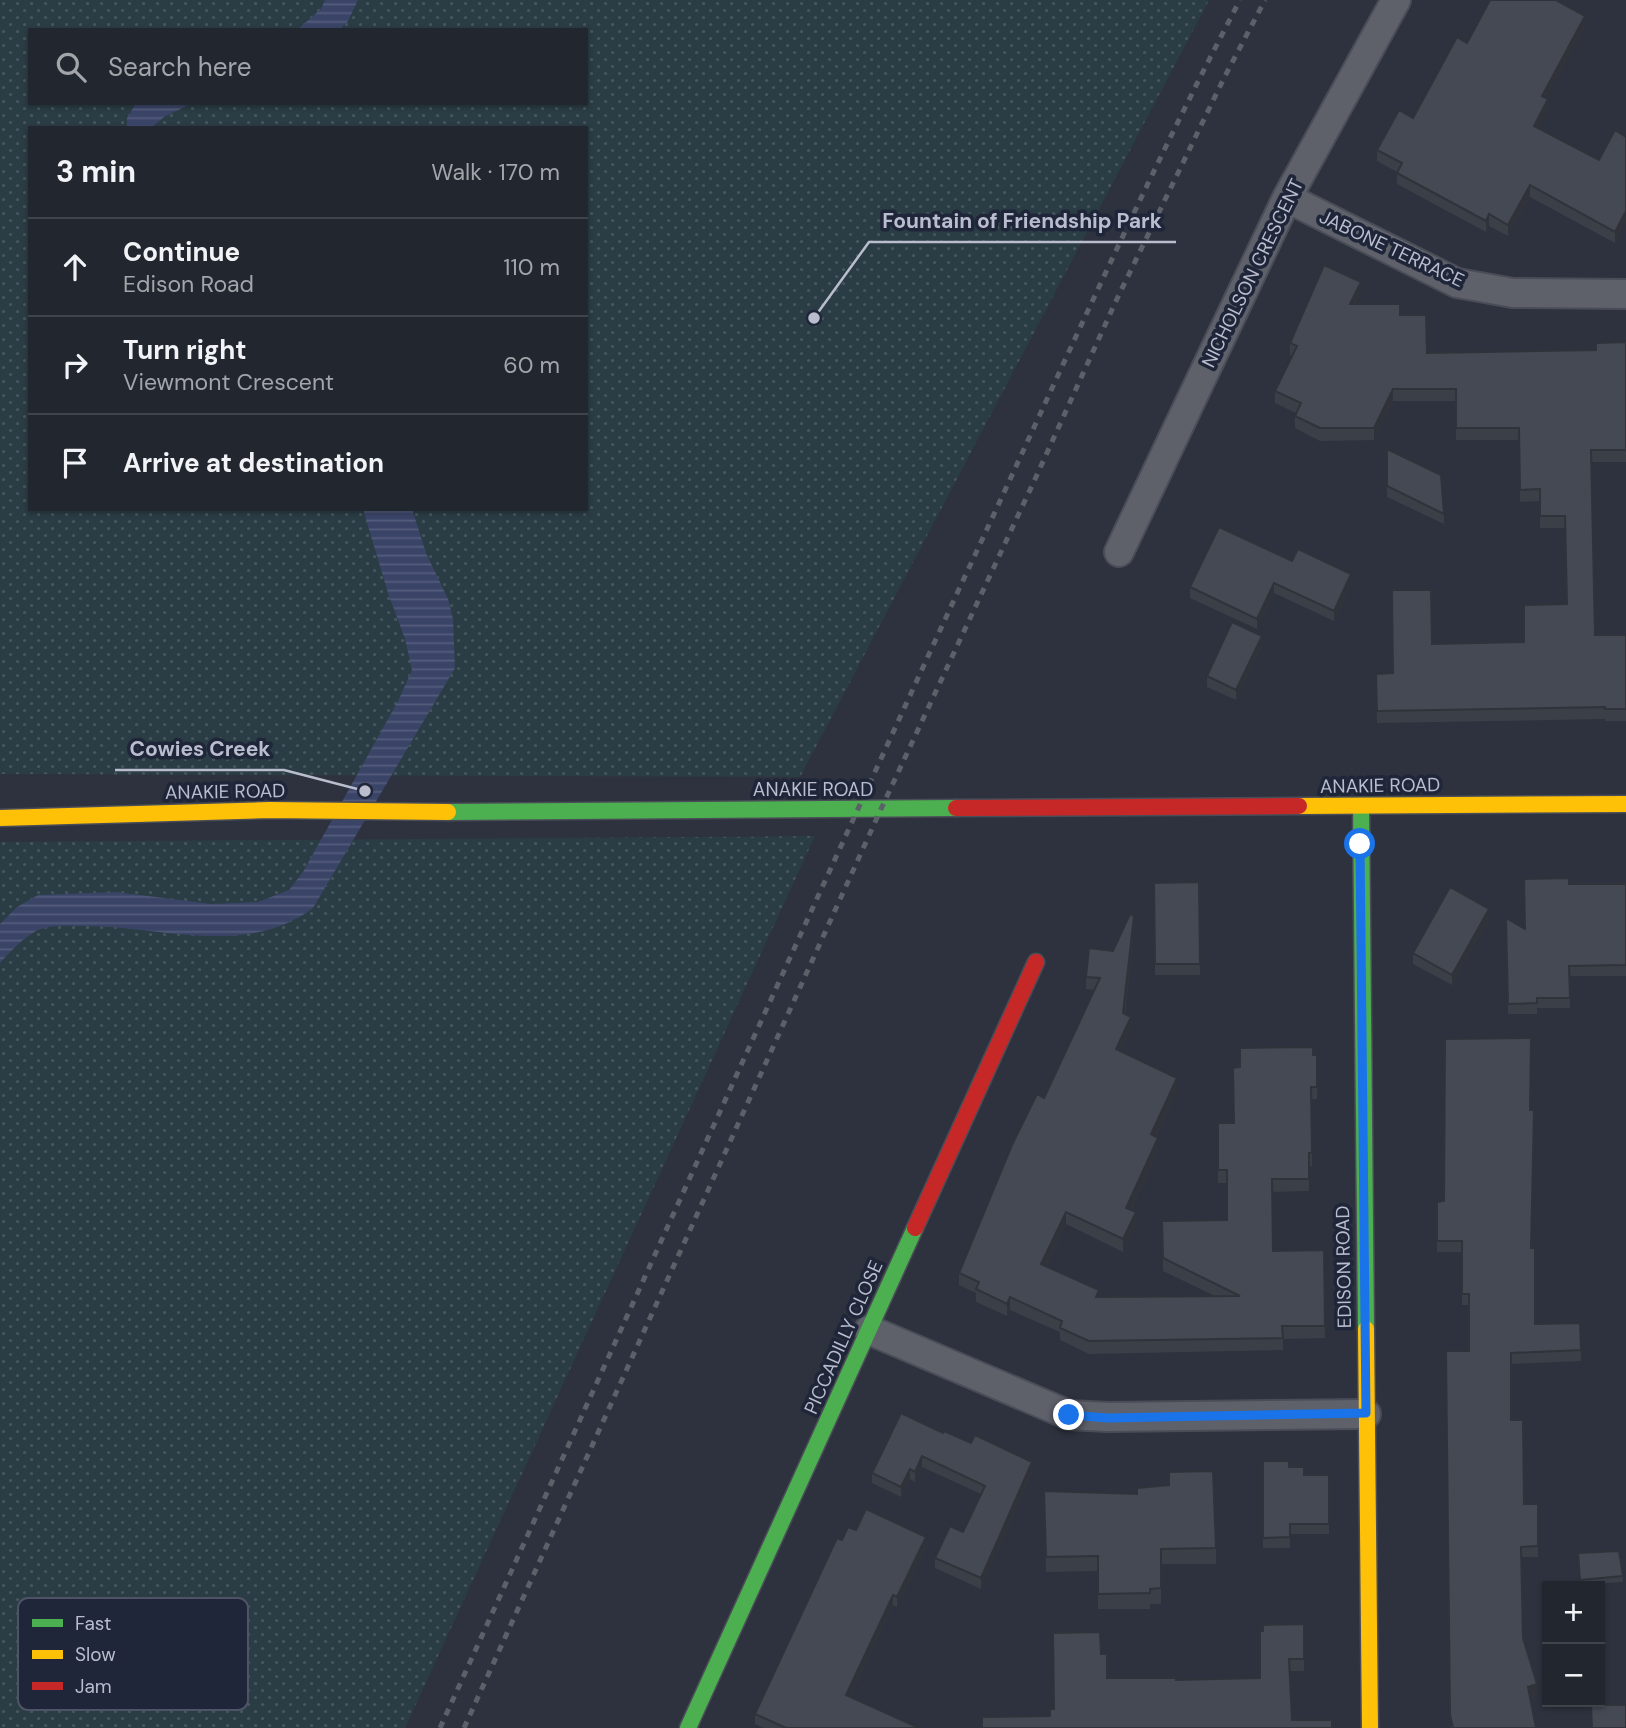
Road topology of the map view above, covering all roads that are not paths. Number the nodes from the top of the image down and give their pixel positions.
1 (1396, 0) edge
2 (1287, 198) junction
3 (1626, 294) edge
4 (1119, 552) dead end
5 (1626, 804) edge
6 (1361, 806) junction
7 (0, 818) edge
8 (1036, 962) dead end
9 (869, 1330) junction
10 (1366, 1413) junction
11 (688, 1728) edge
12 (1370, 1728) edge

1 - 2 street, NICHOLSON CRESCENT
2 - 3 street, JABONE TERRACE
2 - 4 street, NICHOLSON CRESCENT
5 - 6 street, ANAKIE ROAD
6 - 7 street, ANAKIE ROAD
6 - 10 street, EDISON ROAD
8 - 9 street, PICCADILLY CLOSE
9 - 10 street
9 - 11 street, PICCADILLY CLOSE
10 - 12 street, EDISON ROAD

